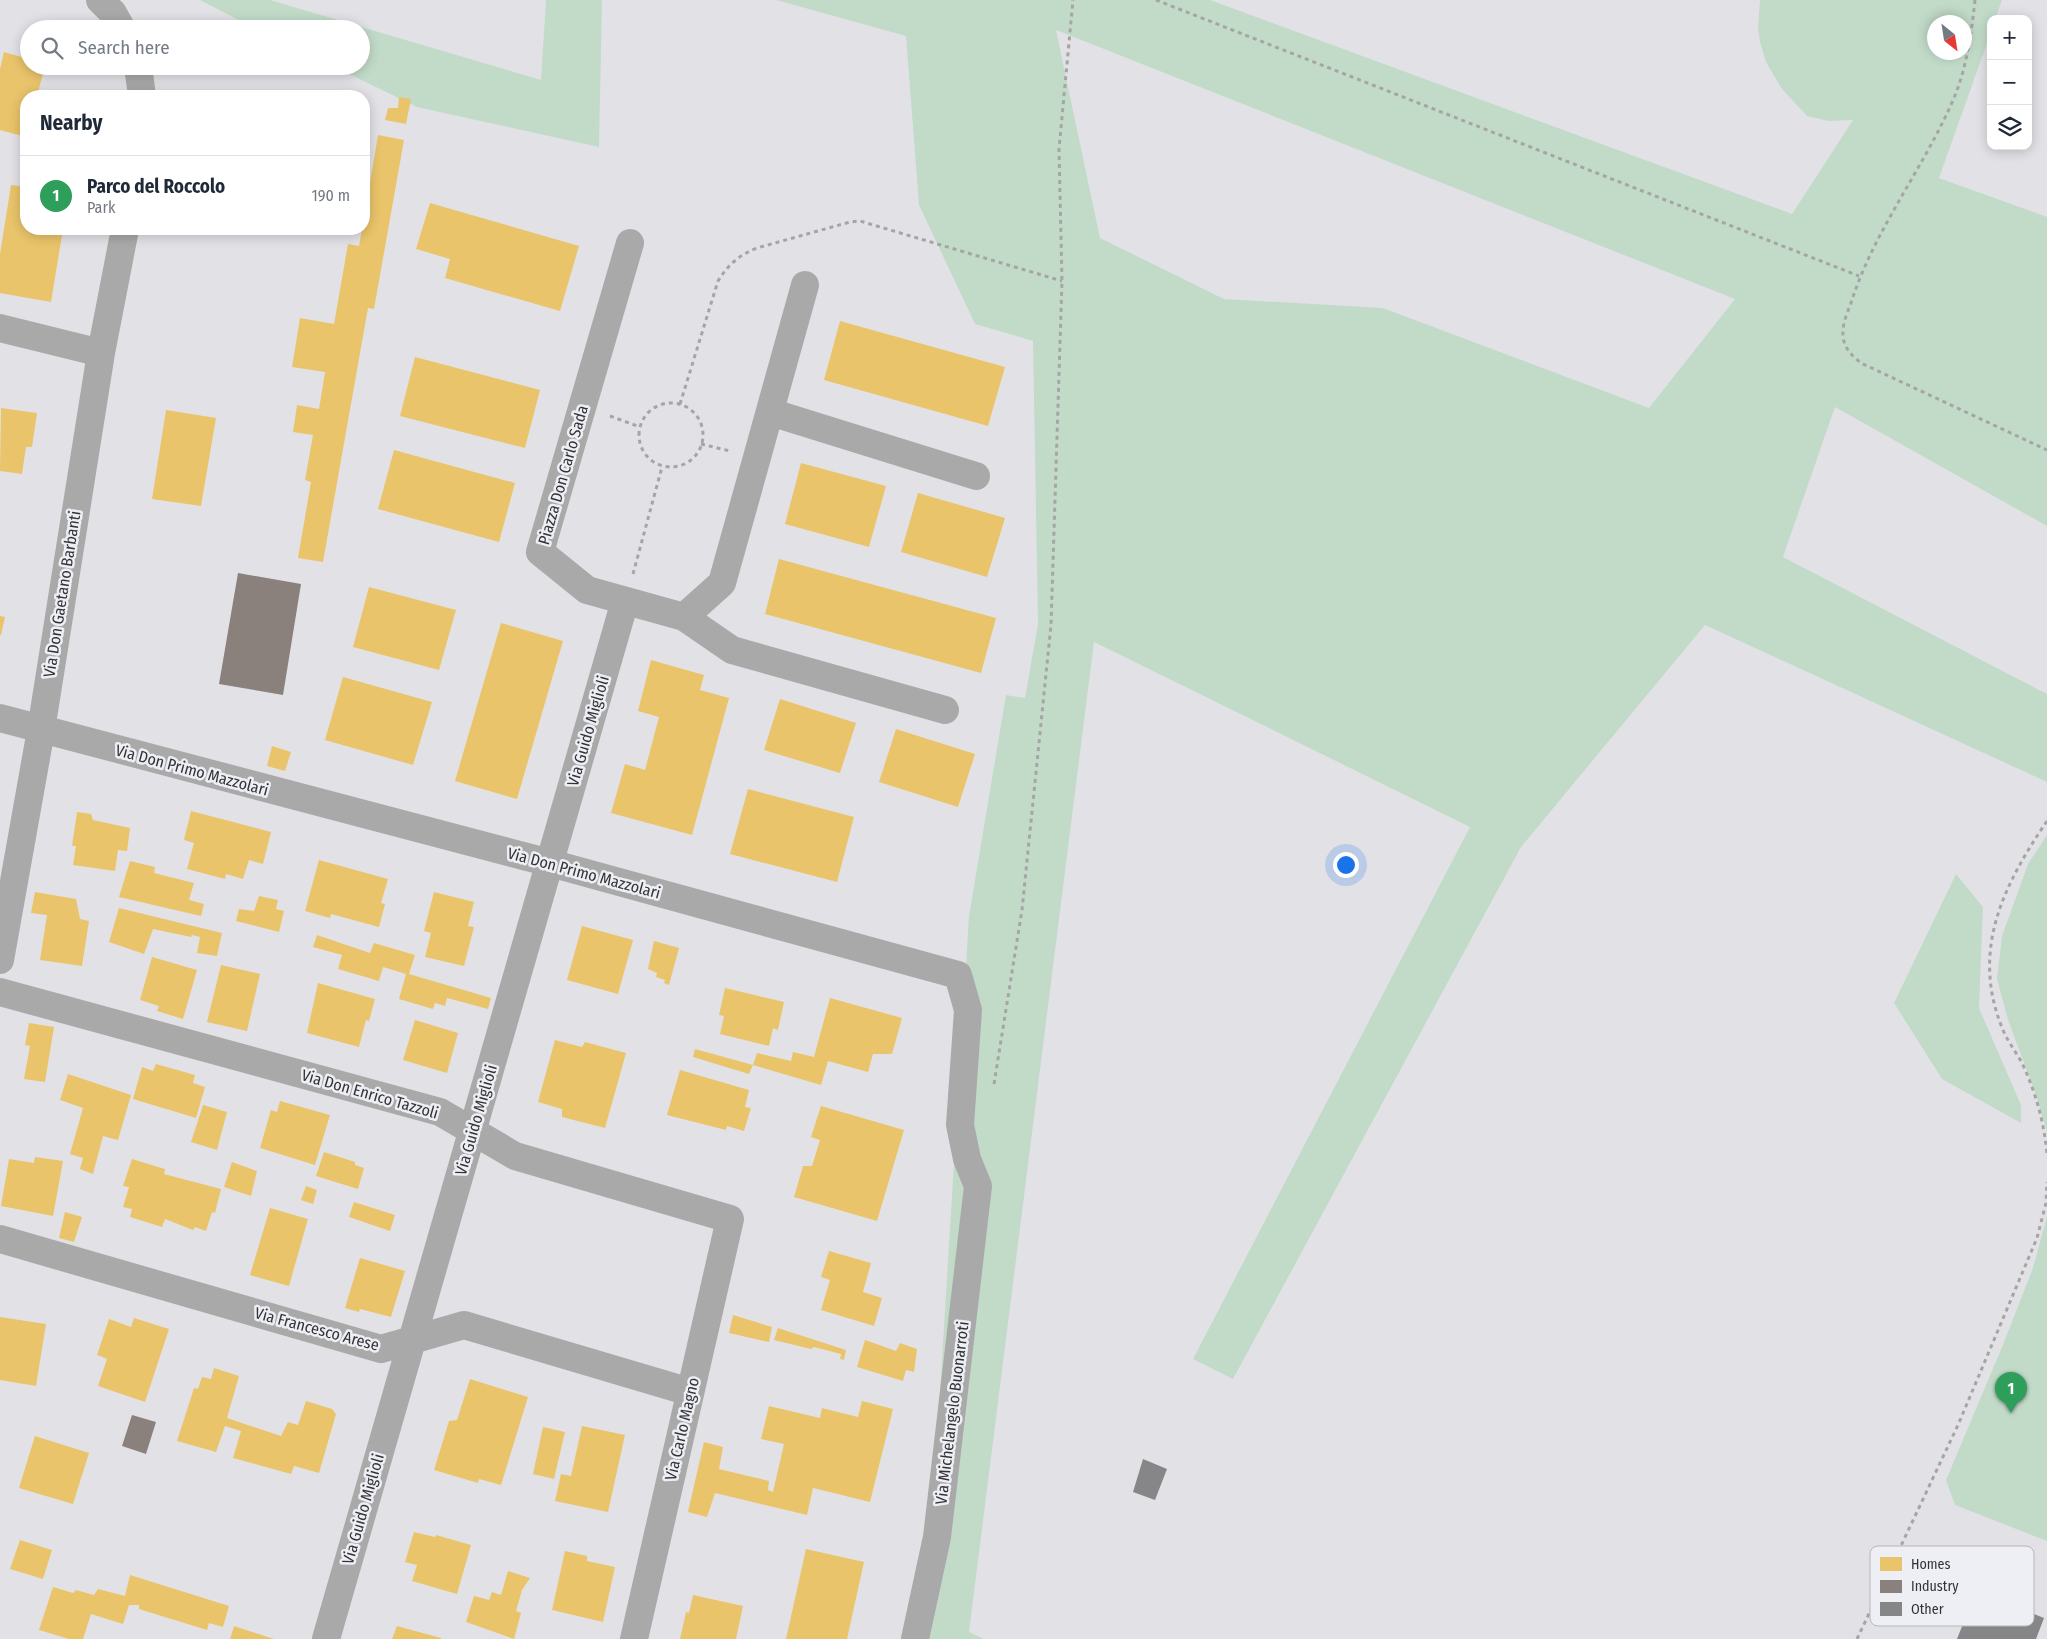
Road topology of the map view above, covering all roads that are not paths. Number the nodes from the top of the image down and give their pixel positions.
1 (100, 0) edge
2 (117, 20) edge
3 (139, 75) edge
4 (141, 90) edge
5 (124, 235) edge
6 (630, 243) dead end
7 (805, 285) dead end
8 (0, 328) edge
9 (101, 353) junction
10 (770, 412) junction
11 (976, 476) dead end
12 (625, 601) junction
13 (684, 617) junction
14 (945, 710) dead end
15 (0, 718) edge
16 (41, 730) junction
17 (550, 863) junction
18 (0, 960) edge
19 (0, 992) edge
20 (472, 1131) junction
21 (978, 1186) joint
22 (730, 1219) joint
23 (0, 1239) edge
24 (412, 1340) junction
25 (690, 1392) junction
26 (326, 1639) edge
27 (634, 1639) edge
28 (915, 1639) edge

1 - 2 street
3 - 4 street
5 - 9 street, Via Don Gaetano Barbanti
6 - 12 street, Piazza Don Carlo Sada
7 - 10 street
8 - 9 street
9 - 16 street, Via Don Gaetano Barbanti
10 - 11 street
10 - 13 street
12 - 13 street, Piazza Don Carlo Sada
12 - 17 street, Via Guido Miglioli
13 - 14 street, Piazza Don Carlo Sada
15 - 16 street, Via Don Primo Mazzolari
16 - 17 street, Via Don Primo Mazzolari
16 - 18 street, Via Don Gaetano Barbanti
17 - 20 street, Via Guido Miglioli
17 - 21 street, Via Don Primo Mazzolari
19 - 20 street, Via Don Enrico Tazzoli
20 - 22 street, Via Don Enrico Tazzoli
20 - 24 street, Via Guido Miglioli
21 - 28 street, Via Michelangelo Buonarroti
22 - 25 street, Via Carlo Magno
23 - 24 street, Via Francesco Arese
24 - 25 street, Via Francesco Arese
24 - 26 street, Via Guido Miglioli
25 - 27 street, Via Carlo Magno

